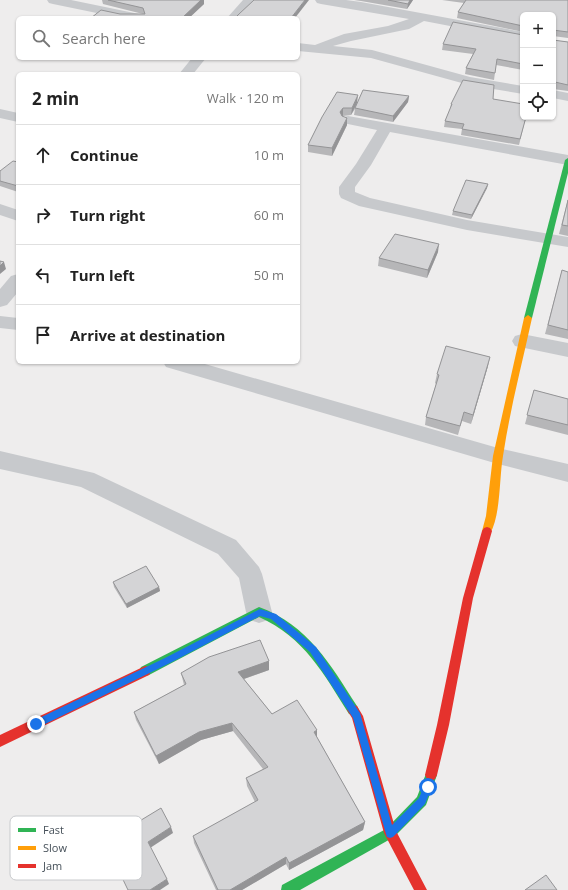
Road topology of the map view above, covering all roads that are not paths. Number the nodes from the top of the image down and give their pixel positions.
1 (53, 0) edge
2 (250, 0) edge
3 (320, 0) edge
4 (129, 16) edge
5 (235, 16) edge
6 (423, 18) junction
7 (520, 35) edge
8 (304, 48) edge
9 (197, 60) edge
10 (188, 72) edge
11 (520, 90) edge
12 (556, 95) edge
13 (568, 97) edge
14 (0, 113) edge
15 (16, 117) edge
16 (348, 120) edge
17 (386, 127) junction
18 (568, 160) edge
19 (0, 209) edge
20 (16, 215) edge
21 (549, 238) junction
22 (568, 242) edge
23 (16, 282) edge
24 (0, 301) edge
25 (0, 322) edge
26 (16, 324) edge
27 (522, 341) junction
28 (568, 350) edge
29 (180, 364) edge
30 (498, 456) junction
31 (0, 460) edge
32 (568, 473) edge
33 (260, 612) junction
34 (0, 741) edge
35 (390, 834) junction
36 (287, 890) edge
37 (421, 890) edge

1 - 4 street
2 - 5 street
3 - 6 street
6 - 7 street
6 - 8 street
8 - 11 street
9 - 10 street
12 - 13 street
14 - 15 street
16 - 17 street
17 - 18 street
17 - 21 street
18 - 21 street
19 - 20 street
21 - 22 street
21 - 27 street
23 - 24 street
25 - 26 street
27 - 28 street
27 - 30 street
29 - 30 street
30 - 32 street
30 - 35 street
31 - 33 street
33 - 34 street
33 - 35 street
35 - 36 street
35 - 37 street

